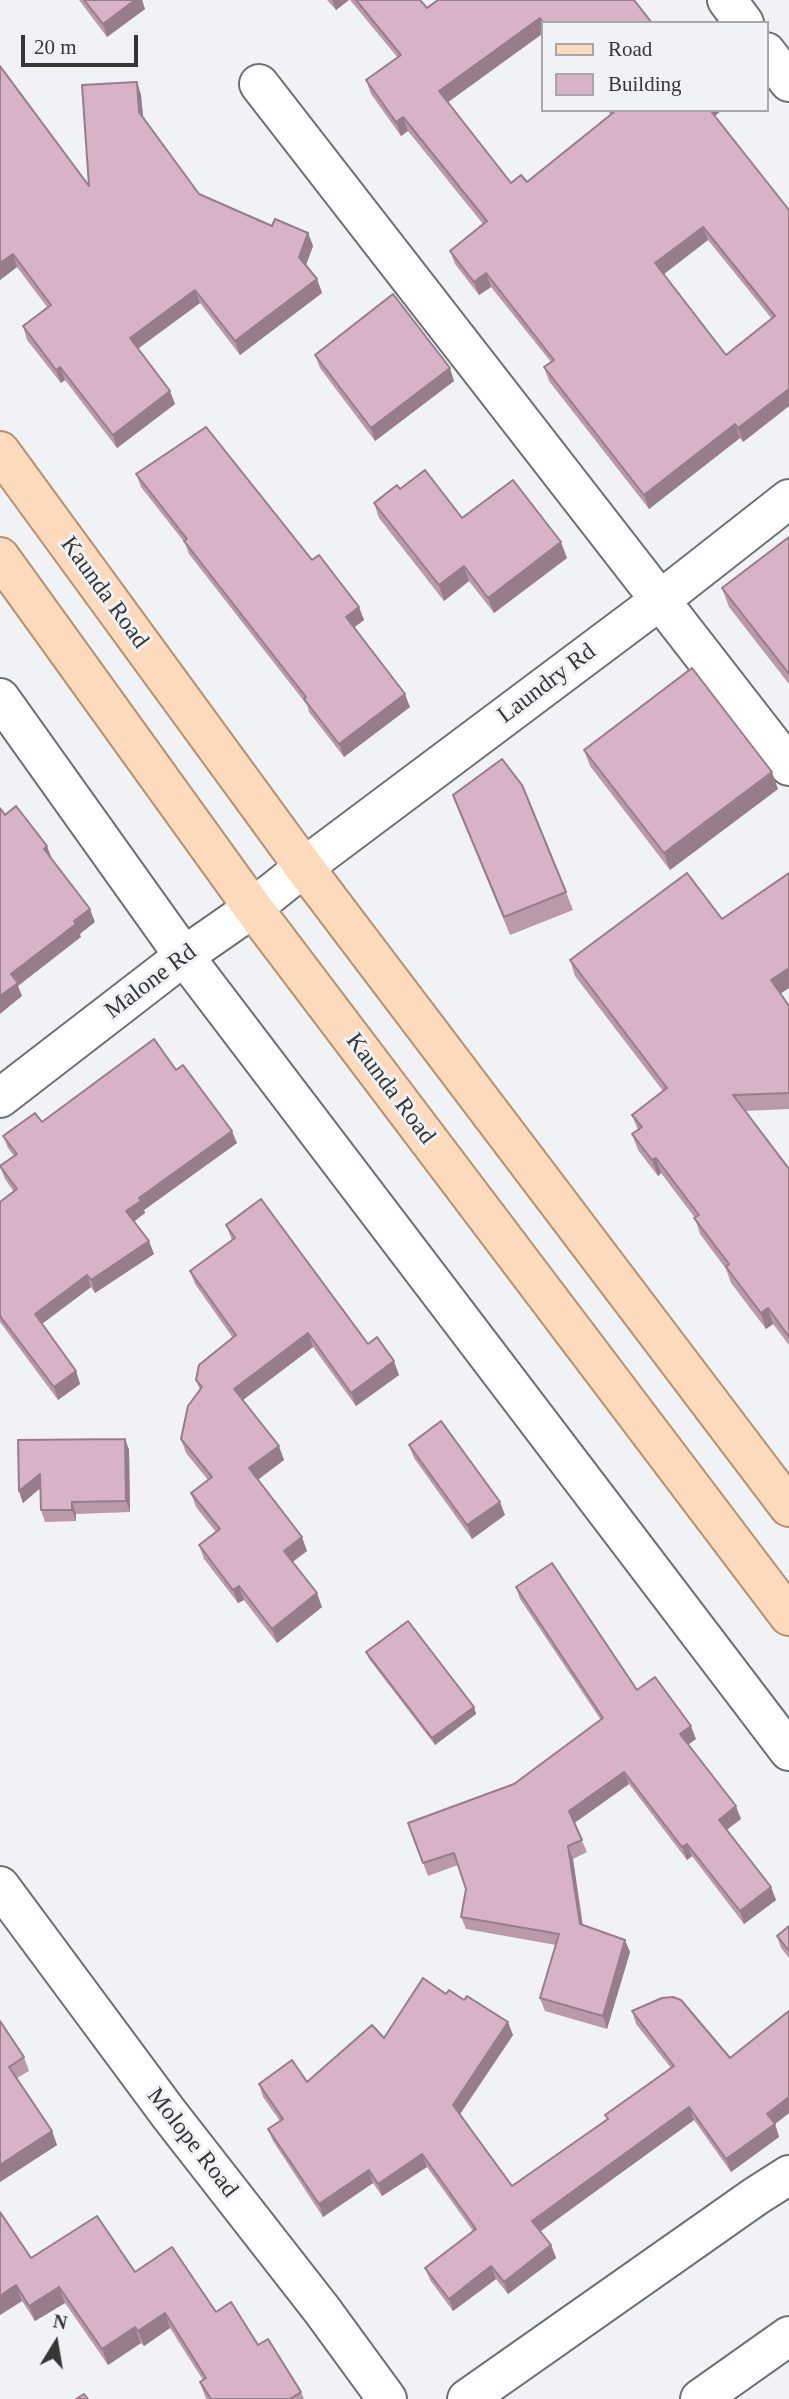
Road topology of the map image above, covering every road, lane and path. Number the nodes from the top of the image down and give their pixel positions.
1 (727, 0) edge
2 (743, 21) edge
3 (768, 55) edge
4 (789, 82) edge
5 (259, 84) dead end
6 (0, 451) edge
7 (789, 499) edge
8 (0, 557) edge
9 (659, 601) junction
10 (0, 698) edge
11 (789, 766) edge
12 (304, 867) junction
13 (253, 908) junction
14 (184, 956) junction
15 (0, 1098) edge
16 (789, 1507) edge
17 (789, 1616) edge
18 (789, 1751) edge
19 (0, 1886) edge
20 (789, 2175) edge
21 (789, 2336) edge
22 (387, 2399) edge
23 (467, 2399) edge
24 (700, 2399) edge

1 - 2 street
3 - 4 street
5 - 9 street
6 - 12 main road, Kaunda Road
7 - 9 street, Laundry Rd
8 - 13 main road, Kaunda Road
9 - 11 street
9 - 12 street, Laundry Rd
10 - 14 street
12 - 13 street, Malone Rd
12 - 16 main road, Kaunda Road
13 - 14 street, Malone Rd
13 - 17 main road, Kaunda Road
14 - 15 street, Malone Rd
14 - 18 street
19 - 22 street, Molope Road
20 - 23 street
21 - 24 street

